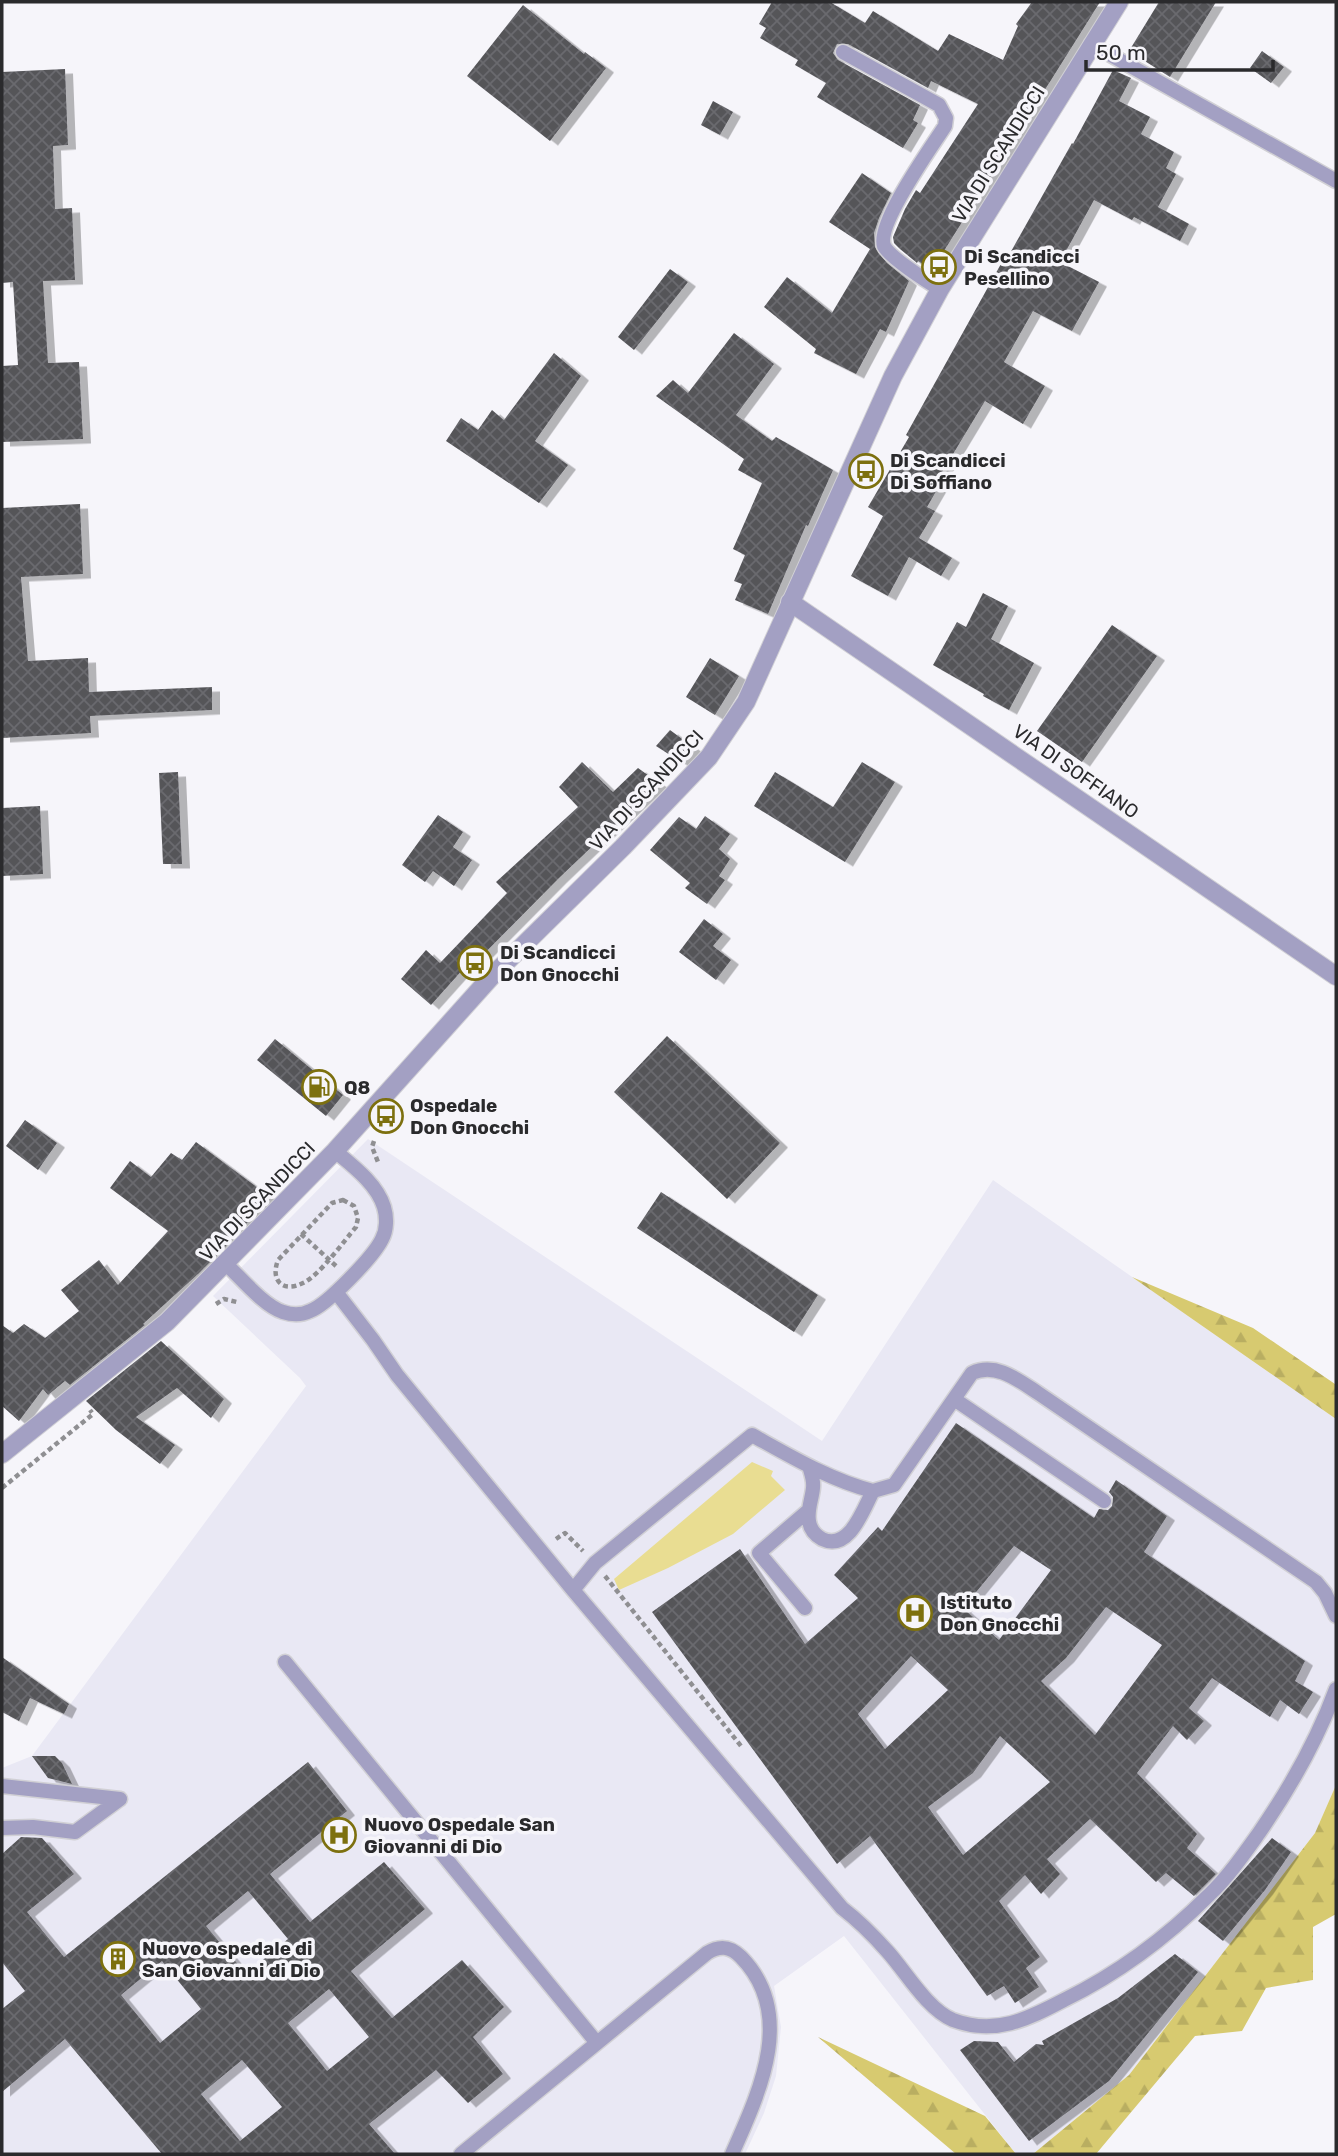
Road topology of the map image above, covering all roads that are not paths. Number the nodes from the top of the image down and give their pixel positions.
1 (1118, 2) edge
2 (1091, 44) junction
3 (843, 52) dead end
4 (1336, 180) edge
5 (940, 289) junction
6 (790, 602) junction
7 (1336, 976) edge
8 (335, 1151) junction
9 (226, 1264) junction
10 (336, 1292) junction
11 (954, 1399) junction
12 (2, 1454) edge
13 (809, 1466) junction
14 (873, 1491) junction
15 (1104, 1501) dead end
16 (808, 1510) junction
17 (573, 1590) junction
18 (805, 1608) dead end
19 (1336, 1616) edge
20 (285, 1662) dead end
21 (1336, 1689) edge
22 (2, 1786) edge
23 (2, 1828) edge
24 (597, 2043) junction
25 (461, 2154) edge
26 (732, 2154) edge

1 - 2 street, VIA DI SCANDICCI
2 - 4 lane
2 - 5 street, VIA DI SCANDICCI
3 - 5 lane
5 - 6 street, VIA DI SCANDICCI
6 - 7 street, VIA DI SOFFIANO
6 - 8 street, VIA DI SCANDICCI
8 - 9 street, VIA DI SCANDICCI
8 - 10 lane
9 - 10 lane
9 - 12 street, VIA DI SCANDICCI
10 - 17 lane
11 - 14 lane
11 - 15 lane
11 - 19 lane
13 - 14 lane
13 - 16 lane
13 - 17 lane
14 - 16 lane
16 - 18 lane
17 - 21 lane
20 - 24 lane
22 - 23 lane
24 - 25 lane
24 - 26 lane

